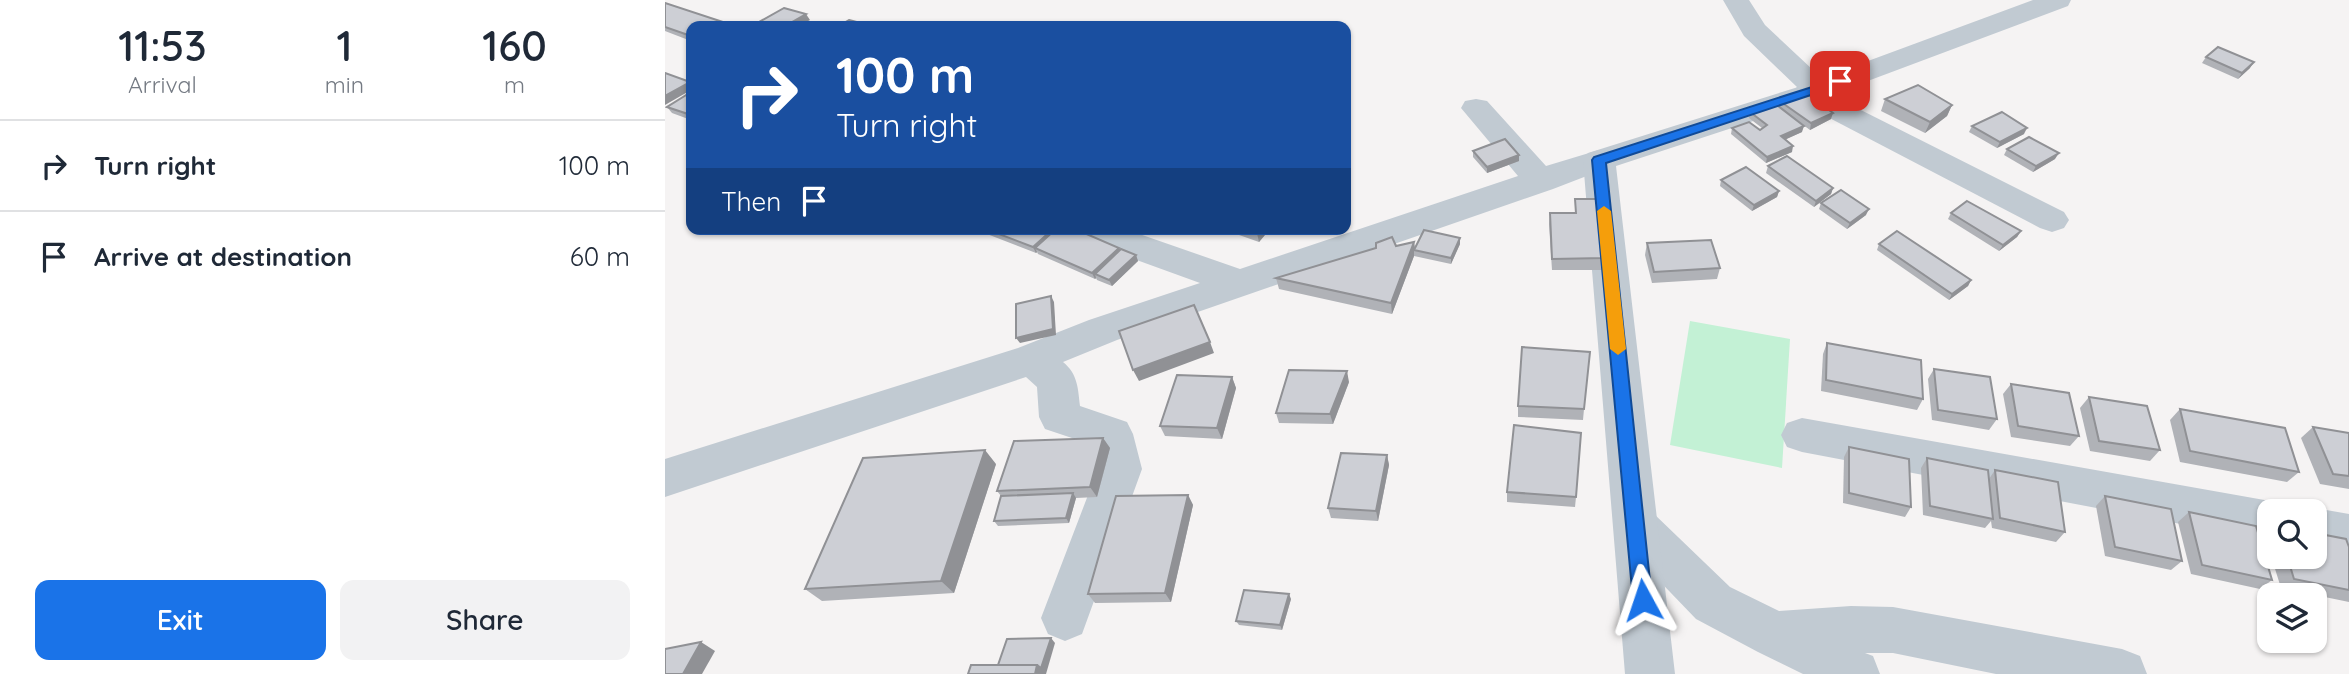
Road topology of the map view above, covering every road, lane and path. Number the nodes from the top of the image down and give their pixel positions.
1 (1736, 0) edge
2 (2058, 0) edge
3 (1811, 92) junction
4 (1476, 108) dead end
5 (1599, 160) junction
6 (1541, 181) junction
7 (2052, 220) dead end
8 (1105, 235) edge
9 (1239, 283) junction
10 (1032, 359) junction
11 (1802, 435) dead end
12 (665, 478) edge
13 (2257, 519) edge
14 (1636, 526) junction
15 (2327, 530) edge
16 (2349, 534) edge
17 (1065, 618) dead end
18 (1775, 635) junction
19 (1650, 674) edge
20 (1855, 674) edge
21 (2122, 674) edge

1 - 3 street
2 - 3 street
3 - 5 street
3 - 7 street
4 - 6 street
5 - 6 street
5 - 14 street
6 - 9 street
8 - 9 street
9 - 10 street
10 - 12 street
10 - 17 street
11 - 13 street
14 - 18 street
14 - 19 street
15 - 16 street
18 - 20 street
18 - 21 street

